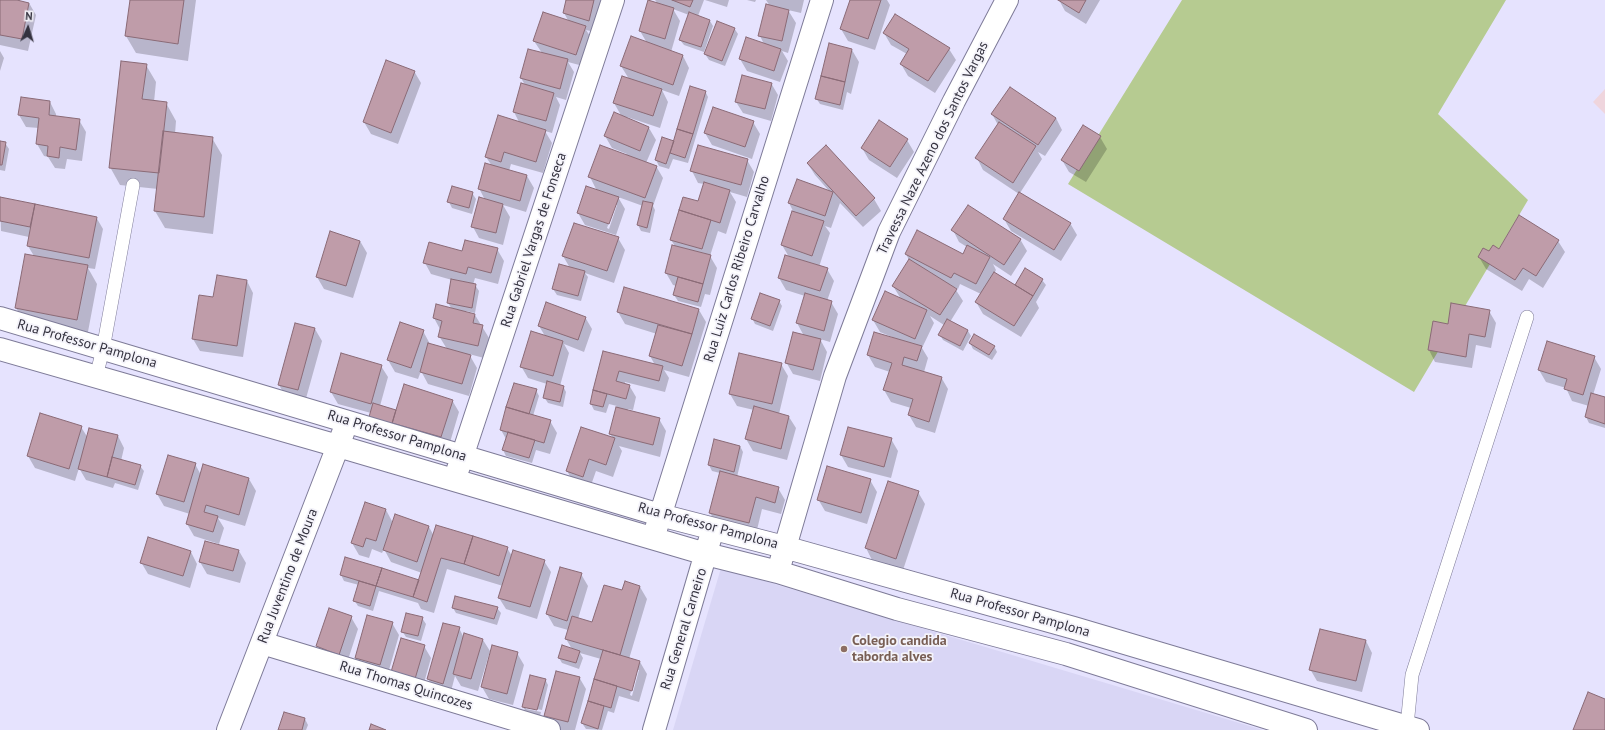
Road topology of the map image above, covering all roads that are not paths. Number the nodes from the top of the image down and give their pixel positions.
1 (613, 0) edge
2 (822, 0) edge
3 (1003, 1) edge
4 (133, 185) dead end
5 (1526, 317) dead end
6 (0, 318) edge
7 (0, 349) edge
8 (103, 349) junction
9 (96, 377) junction
10 (347, 421) junction
11 (338, 446) junction
12 (463, 455) junction
13 (454, 480) junction
14 (564, 486) junction
15 (557, 510) junction
16 (660, 514) junction
17 (712, 528) junction
18 (653, 539) junction
19 (784, 547) junction
20 (706, 554) junction
21 (778, 572) junction
22 (1074, 628) junction
23 (262, 643) junction
24 (1066, 654) junction
25 (1412, 728) edge
26 (228, 730) edge
27 (549, 730) edge
28 (654, 730) edge
29 (1306, 730) edge

1 - 12 street, Rua Gabriel Vargas de Fonseca
2 - 16 street, Rua Luiz Carlos Ribeiro Carvalho
3 - 19 street, Travessa Naze Azeno dos Santos Vargas
4 - 8 lane
5 - 25 lane
6 - 8 street, Rua Professor Pamplona
7 - 9 street, Rua Professor Pamplona
8 - 9 lane
8 - 10 street, Rua Professor Pamplona
9 - 11 street, Rua Professor Pamplona
10 - 11 street, Rua Juventino de Moura
10 - 12 street, Rua Professor Pamplona
11 - 13 street, Rua Professor Pamplona
11 - 23 street, Rua Juventino de Moura
12 - 13 street, Rua Gabriel Vargas de Fonseca
12 - 14 street, Rua Professor Pamplona
13 - 15 street, Rua Professor Pamplona
14 - 15 street
14 - 16 street, Rua Professor Pamplona
15 - 18 street, Rua Professor Pamplona
16 - 17 street, Rua Professor Pamplona
16 - 18 street, Rua Luiz Carlos Ribeiro Carvalho
17 - 19 street, Rua Professor Pamplona
17 - 20 street, Rua General Carneiro
18 - 20 street, Rua Professor Pamplona
19 - 21 street, Travessa Naze Azeno dos Santos Vargas
19 - 22 street, Rua Professor Pamplona
20 - 21 street, Rua Professor Pamplona
20 - 28 street, Rua General Carneiro
21 - 24 street, Rua Professor Pamplona
22 - 24 street
22 - 25 street, Rua Professor Pamplona
23 - 26 street, Rua Juventino de Moura
23 - 27 street, Rua Thomas Quincozes
24 - 29 street, Rua Professor Pamplona

